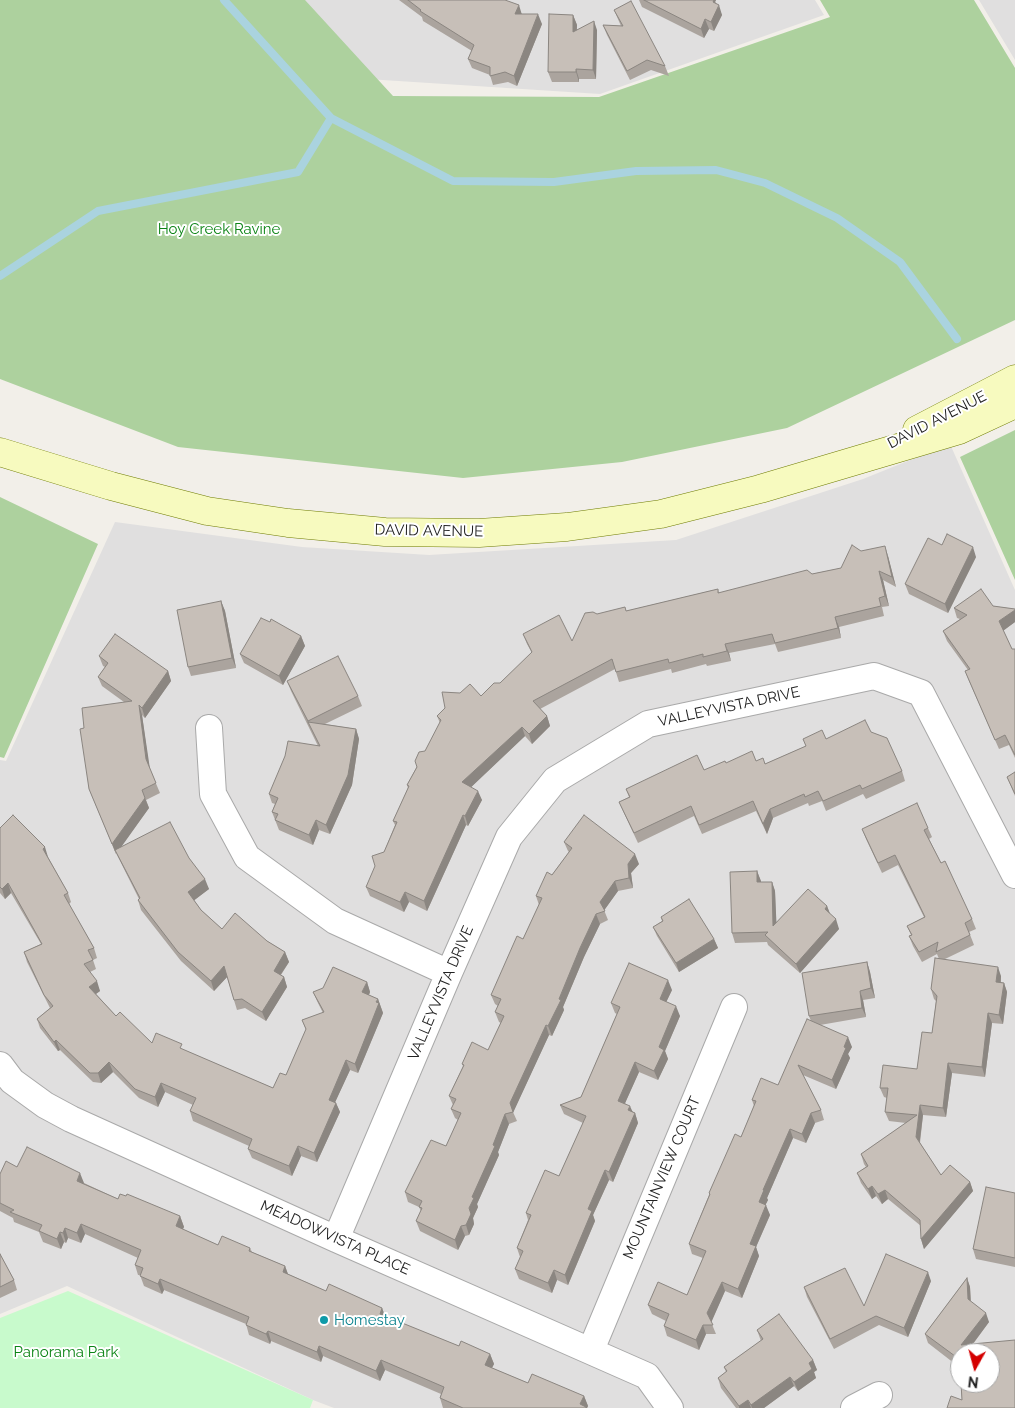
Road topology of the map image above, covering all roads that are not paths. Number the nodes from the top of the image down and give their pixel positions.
1 (1015, 379) edge
2 (1015, 404) edge
3 (0, 452) edge
4 (858, 460) junction
5 (208, 728) dead end
6 (1015, 875) edge
7 (449, 973) junction
8 (734, 1007) dead end
9 (4, 1080) edge
10 (336, 1239) junction
11 (591, 1350) junction
12 (879, 1395) dead end
13 (670, 1408) edge
14 (854, 1408) edge

1 - 4 main road, DAVID AVENUE
2 - 4 main road, DAVID AVENUE
3 - 4 main road, DAVID AVENUE
5 - 7 street
6 - 7 street, VALLEYVISTA DRIVE
7 - 10 street, VALLEYVISTA DRIVE
8 - 11 street, MOUNTAINVIEW COURT
9 - 10 street, MEADOWVISTA PLACE
10 - 11 street, MEADOWVISTA PLACE
11 - 13 street, MEADOWVISTA PLACE
12 - 14 street

